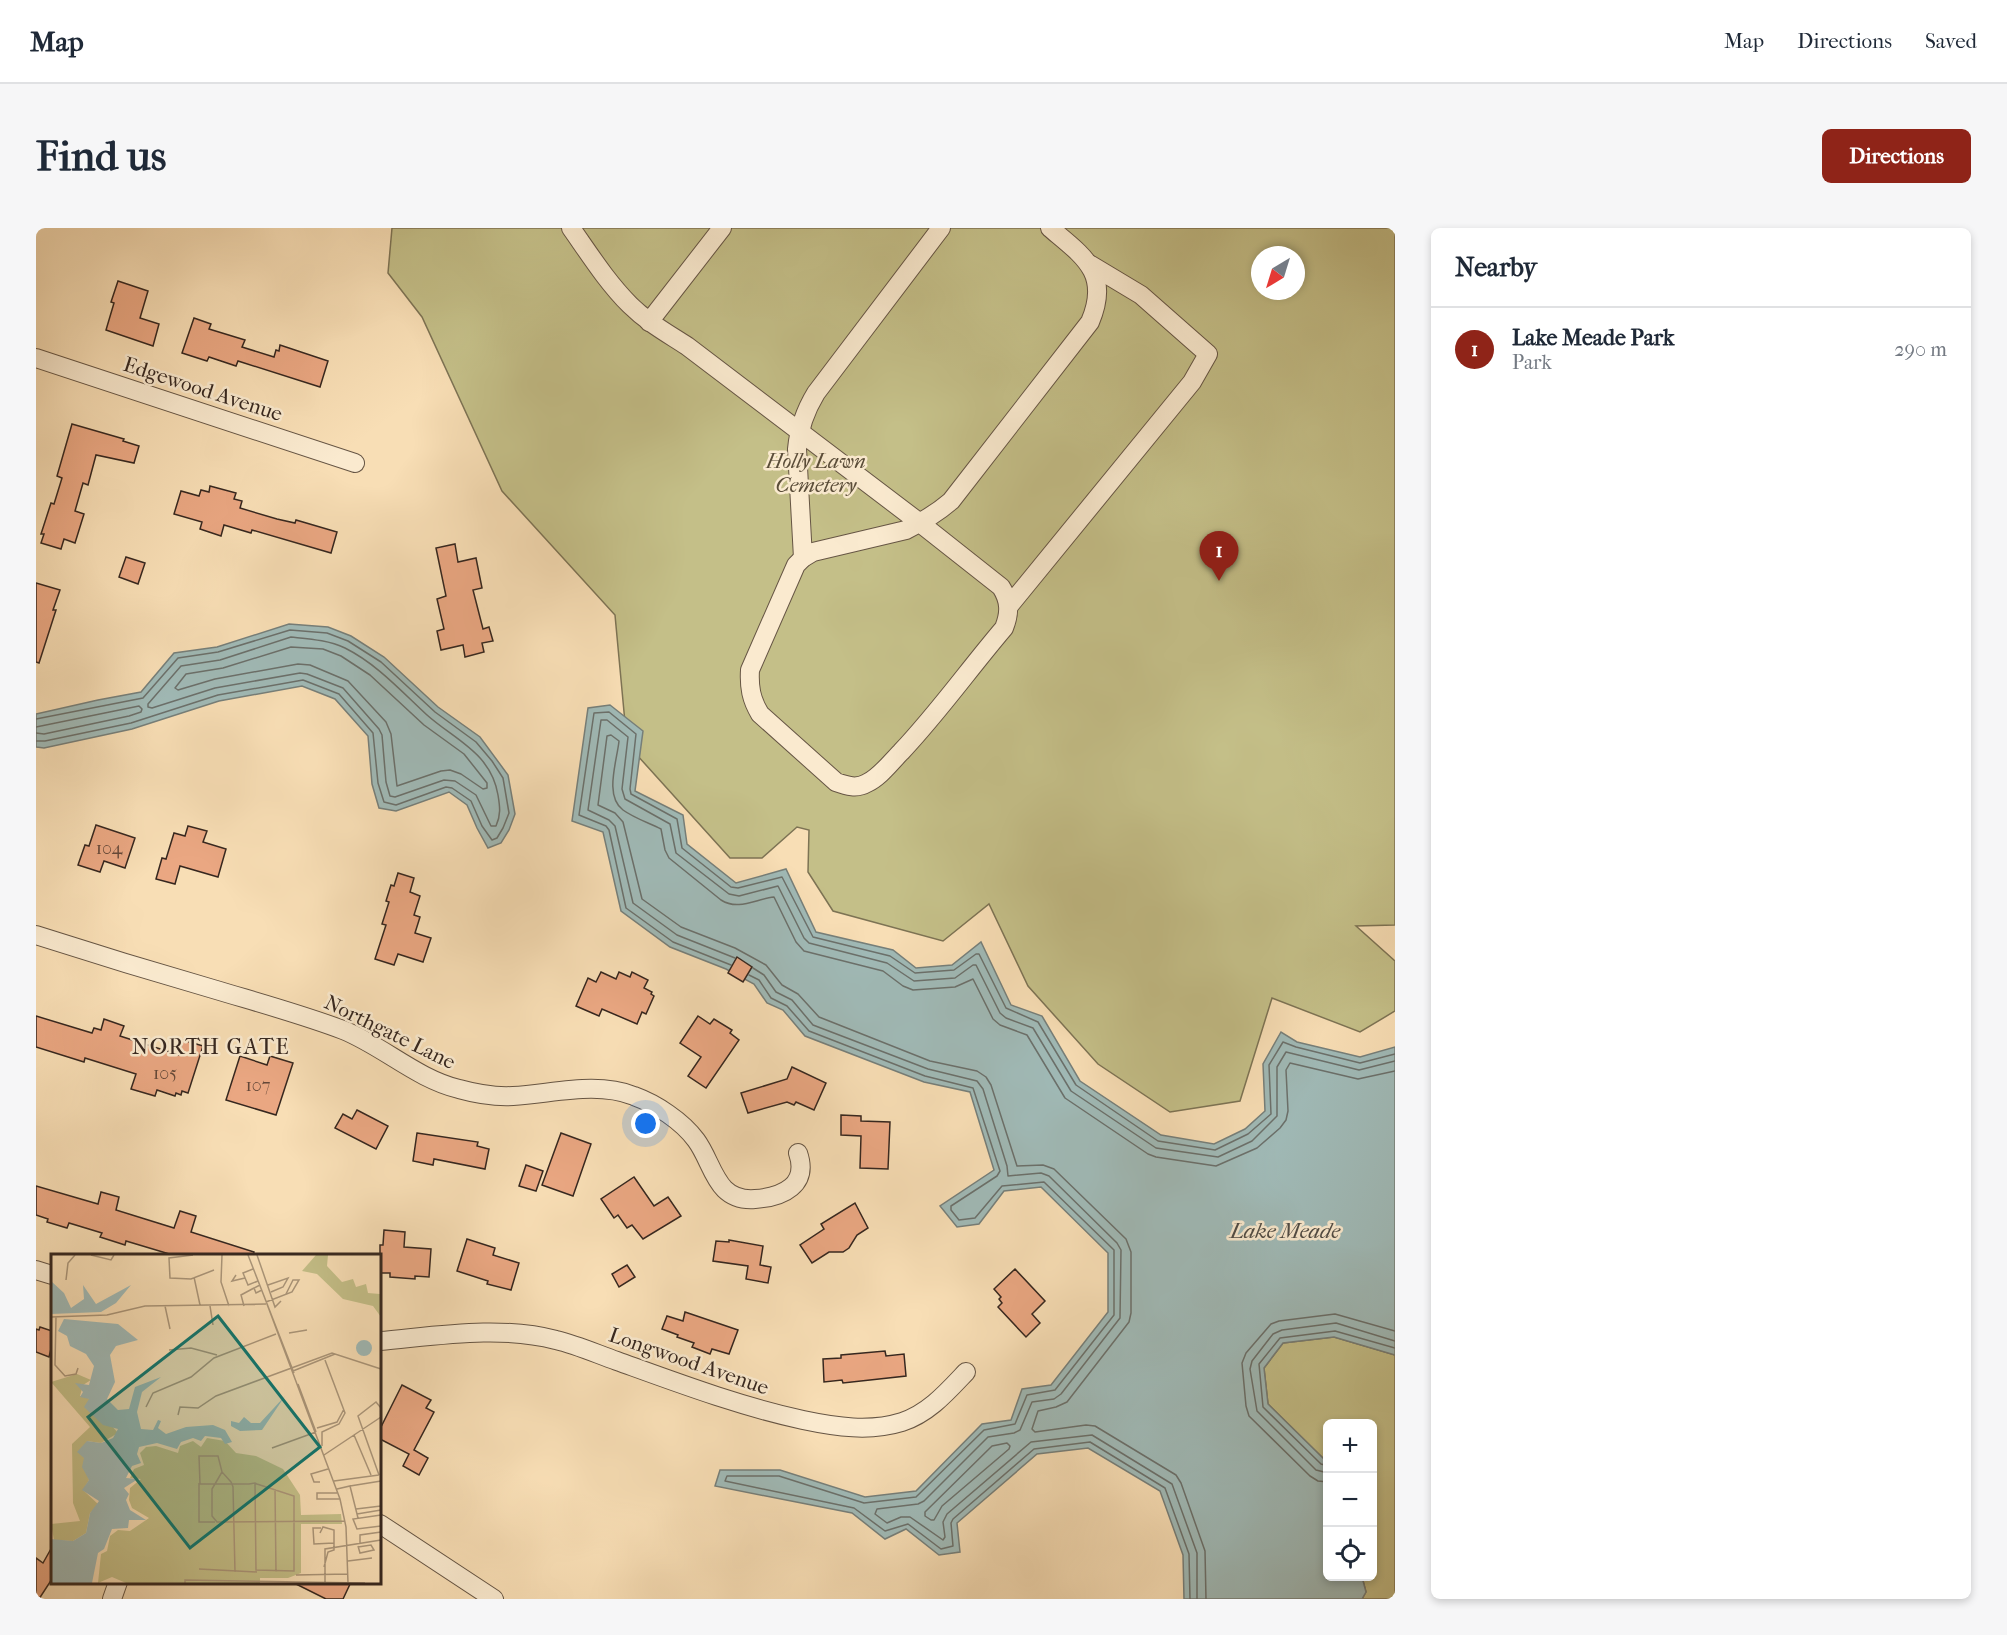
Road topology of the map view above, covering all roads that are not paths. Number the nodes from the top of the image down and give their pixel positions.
1 (571, 228) edge
2 (722, 228) edge
3 (941, 228) edge
4 (1050, 228) edge
5 (1091, 265) junction
6 (650, 322) junction
7 (36, 357) edge
8 (799, 430) junction
9 (355, 463) dead end
10 (920, 523) junction
11 (803, 558) junction
12 (1009, 606) junction
13 (36, 935) edge
14 (798, 1153) dead end
15 (36, 1270) edge
16 (51, 1275) edge
17 (381, 1341) edge
18 (966, 1372) dead end
19 (381, 1525) edge
20 (117, 1584) edge
21 (112, 1599) edge
22 (494, 1599) edge

1 - 6 street
2 - 6 street
3 - 8 street
4 - 5 street
5 - 10 street
5 - 12 street
6 - 8 street
7 - 9 street, Edgewood Avenue
8 - 10 street
8 - 11 street
10 - 11 street
10 - 12 street
11 - 12 street
13 - 14 street, Northgate Lane
15 - 16 street
17 - 18 street, Longwood Avenue
19 - 22 street
20 - 21 street

